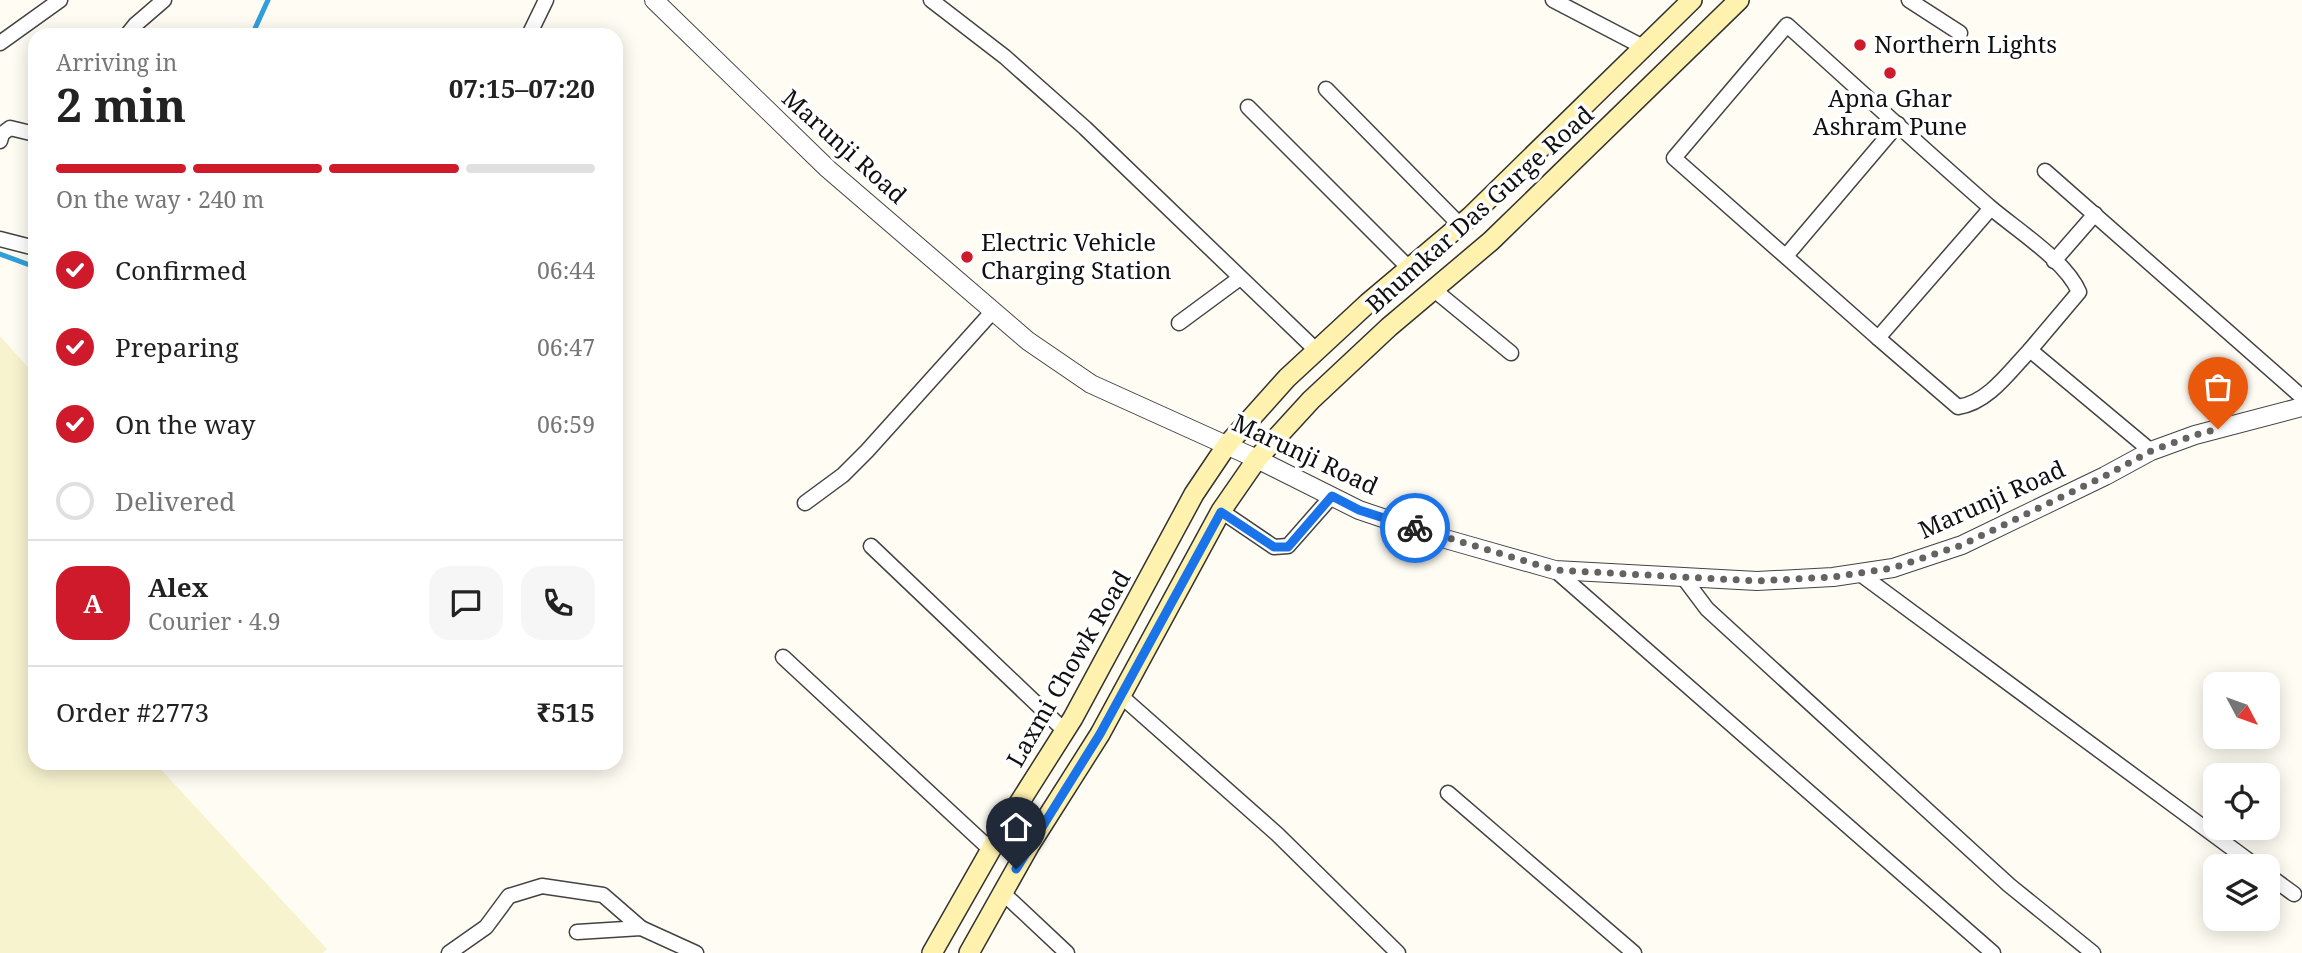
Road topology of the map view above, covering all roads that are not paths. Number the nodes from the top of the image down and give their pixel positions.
1 (60, 0) edge
2 (164, 0) edge
3 (547, 0) edge
4 (654, 0) edge
5 (931, 0) edge
6 (1553, 0) edge
7 (1692, 0) edge
8 (1739, 0) edge
9 (1909, 0) edge
10 (133, 28) edge
11 (533, 28) edge
12 (1960, 33) dead end
13 (0, 43) edge
14 (1639, 54) junction
15 (1655, 81) junction
16 (1326, 89) dead end
17 (1248, 107) dead end
18 (1898, 124) junction
19 (28, 132) edge
20 (0, 141) edge
21 (2045, 171) dead end
22 (1992, 208) junction
23 (2095, 214) junction
24 (1460, 225) junction
25 (0, 239) edge
26 (28, 246) edge
27 (1482, 248) junction
28 (1786, 257) junction
29 (2054, 261) junction
30 (1409, 268) junction
31 (1240, 278) junction
32 (1433, 289) junction
33 (993, 312) junction
34 (1180, 323) dead end
35 (1878, 338) junction
36 (2030, 350) junction
37 (1317, 351) junction
38 (1511, 353) dead end
39 (2302, 397) edge
40 (2302, 407) edge
41 (1227, 445) junction
42 (2151, 451) junction
43 (1257, 459) junction
44 (1332, 496) junction
45 (805, 503) dead end
46 (1221, 512) junction
47 (871, 546) dead end
48 (1555, 570) junction
49 (1860, 573) junction
50 (1684, 577) junction
51 (783, 657) dead end
52 (1121, 696) junction
53 (1065, 731) junction
54 (1448, 793) dead end
55 (991, 850) junction
56 (2240, 854) edge
57 (971, 884) junction
58 (2280, 884) edge
59 (2294, 894) dead end
60 (1000, 898) junction
61 (641, 928) junction
62 (577, 932) dead end
63 (449, 953) edge
64 (696, 953) edge
65 (932, 953) edge
66 (969, 953) edge
67 (1067, 953) edge
68 (1398, 953) edge
69 (1634, 953) edge
70 (1993, 953) edge
71 (2093, 953) edge

1 - 13 street
2 - 10 street
3 - 11 street
4 - 33 street, Marunji Road
5 - 31 street
6 - 14 street
7 - 14 main road, Bhumkar Das Gurge Road
8 - 15 main road, Bhumkar Das Gurge Road
9 - 12 street
14 - 15 main road
14 - 24 main road, Bhumkar Das Gurge Road
15 - 27 main road, Bhumkar Das Gurge Road
16 - 24 street
17 - 30 street
18 - 22 street
18 - 28 street
18 - 28 street
19 - 20 street
21 - 23 street
22 - 29 street
22 - 35 street
23 - 29 street
23 - 39 street
24 - 27 main road
24 - 30 main road, Bhumkar Das Gurge Road
25 - 26 street
27 - 32 main road, Bhumkar Das Gurge Road
28 - 35 street
29 - 36 street
30 - 37 main road, Bhumkar Das Gurge Road
31 - 34 street
31 - 37 street
32 - 38 street
32 - 43 main road, Bhumkar Das Gurge Road
33 - 41 street, Marunji Road
33 - 45 street
35 - 36 street
36 - 42 street
37 - 41 main road, Bhumkar Das Gurge Road
40 - 42 street, Marunji Road
41 - 43 street, Marunji Road
41 - 53 main road, Laxmi Chowk Road
42 - 49 street, Marunji Road
43 - 44 street, Marunji Road
43 - 46 main road
44 - 46 street
44 - 48 street, Marunji Road
46 - 52 main road
47 - 53 street
48 - 50 street, Marunji Road
48 - 70 street
49 - 50 street, Marunji Road
49 - 56 street
50 - 71 street
51 - 55 street
52 - 60 main road
52 - 68 street
53 - 55 main road, Laxmi Chowk Road
54 - 69 street
55 - 57 main road, Laxmi Chowk Road
57 - 60 main road
57 - 65 main road, Laxmi Chowk Road
58 - 59 street
60 - 66 main road
60 - 67 street
61 - 62 street
61 - 63 street
61 - 64 street

